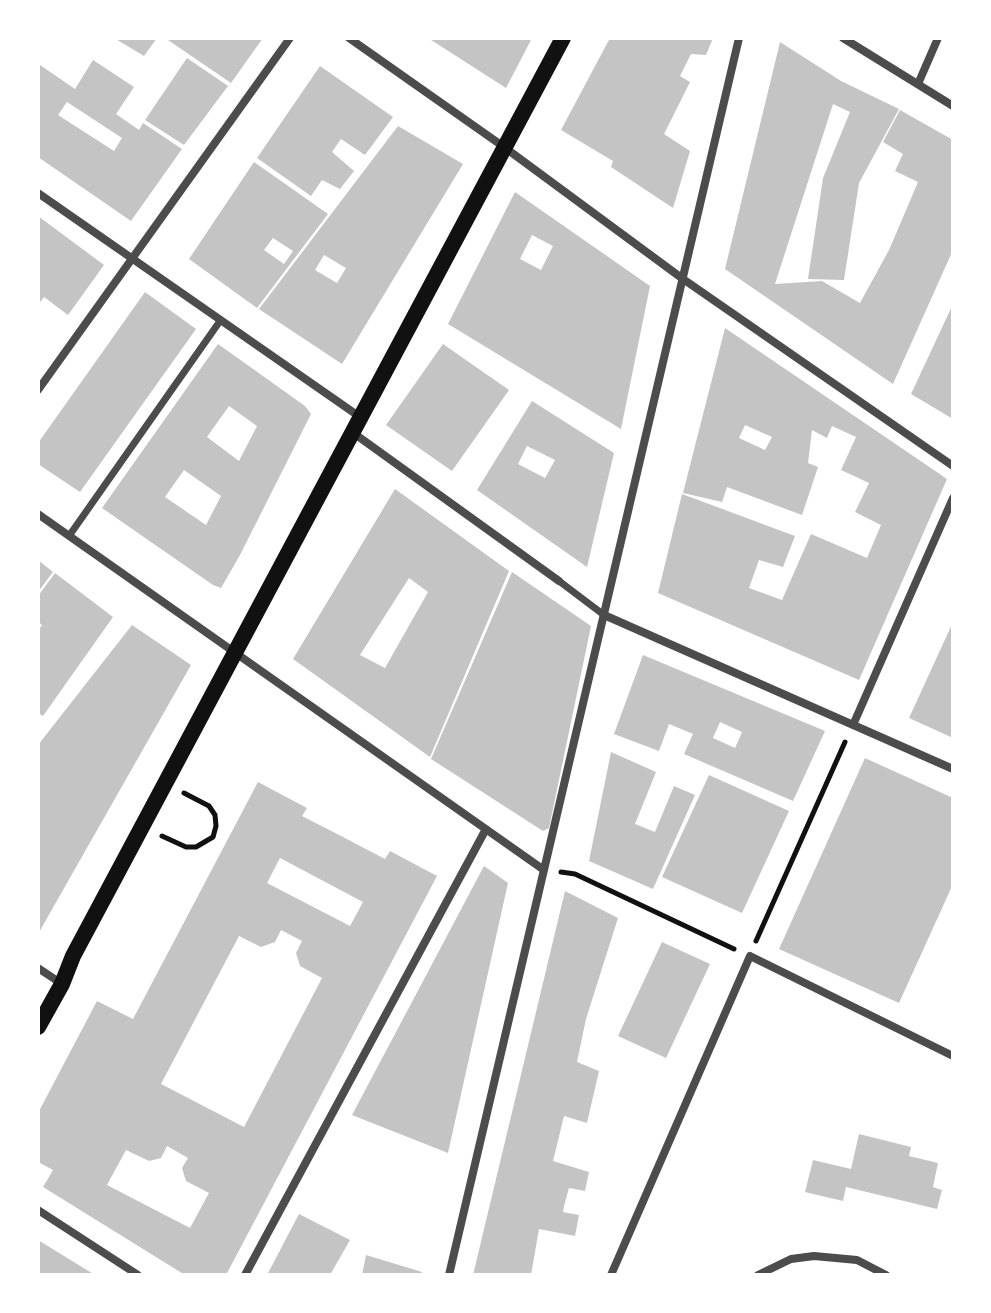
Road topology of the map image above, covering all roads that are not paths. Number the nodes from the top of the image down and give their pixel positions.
1 (290, 38) edge
2 (349, 38) edge
3 (563, 38) edge
4 (739, 38) edge
5 (843, 38) edge
6 (938, 38) edge
7 (918, 84) junction
8 (953, 106) edge
9 (504, 147) junction
10 (38, 193) edge
11 (133, 260) junction
12 (683, 279) junction
13 (220, 321) junction
14 (38, 390) edge
15 (356, 425) junction
16 (953, 466) edge
17 (953, 498) edge
18 (38, 514) edge
19 (69, 536) junction
20 (559, 581) joint
21 (604, 615) junction
22 (235, 653) junction
23 (853, 725) junction
24 (953, 769) edge
25 (486, 829) junction
26 (544, 870) junction
27 (38, 968) edge
28 (62, 984) junction
29 (41, 1015) edge
30 (953, 1056) edge
31 (38, 1210) edge
32 (138, 1275) edge
33 (245, 1275) edge
34 (449, 1275) edge
35 (611, 1275) edge
36 (758, 1275) edge
37 (886, 1275) edge

1 - 11 street
2 - 9 street
3 - 9 main road
4 - 12 street
5 - 7 street
6 - 7 street
7 - 8 street
9 - 12 street
9 - 15 main road
10 - 11 street
11 - 13 street
11 - 14 street
12 - 16 street
12 - 21 street
13 - 15 street
13 - 19 street
15 - 20 street
15 - 22 main road
17 - 23 street
18 - 19 street
19 - 22 street
20 - 21 street
21 - 23 street
21 - 26 street
22 - 25 street
22 - 28 main road
23 - 24 street
25 - 26 street
25 - 33 street
26 - 34 street
27 - 28 street
28 - 29 main road
30 - 35 street
31 - 32 street
36 - 37 street

